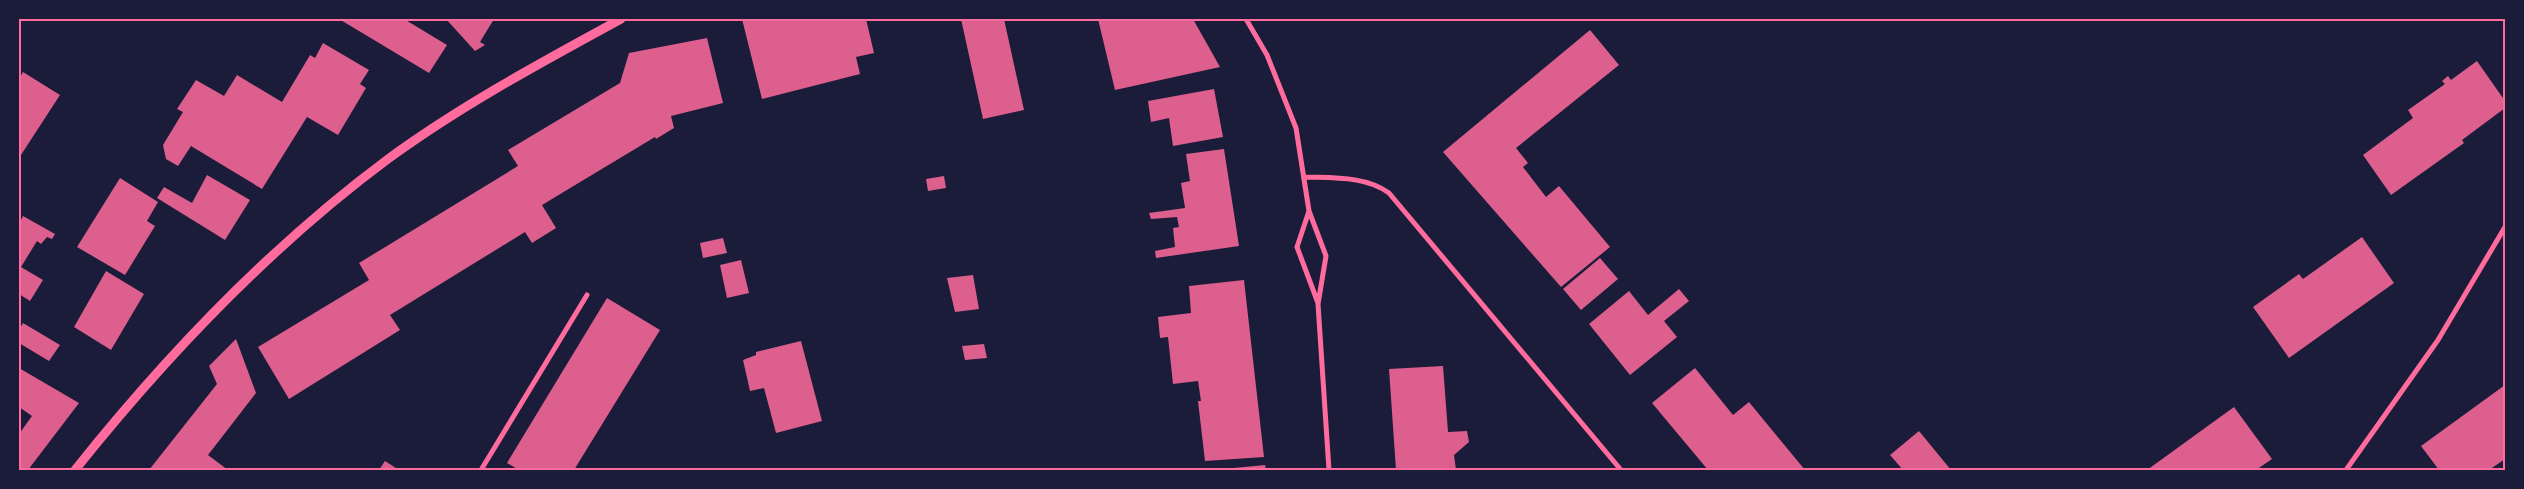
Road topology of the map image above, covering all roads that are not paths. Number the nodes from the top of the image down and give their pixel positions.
1 (621, 19) edge
2 (1246, 19) edge
3 (1305, 177) junction
4 (1308, 211) junction
5 (2505, 227) edge
6 (587, 294) dead end
7 (1318, 304) junction
8 (75, 470) edge
9 (481, 470) edge
10 (1329, 470) edge
11 (1621, 470) edge
12 (2346, 470) edge

1 - 8 street
2 - 3 street
3 - 4 street
3 - 11 street
4 - 7 street
4 - 7 street
5 - 12 street
6 - 9 street
7 - 10 street

